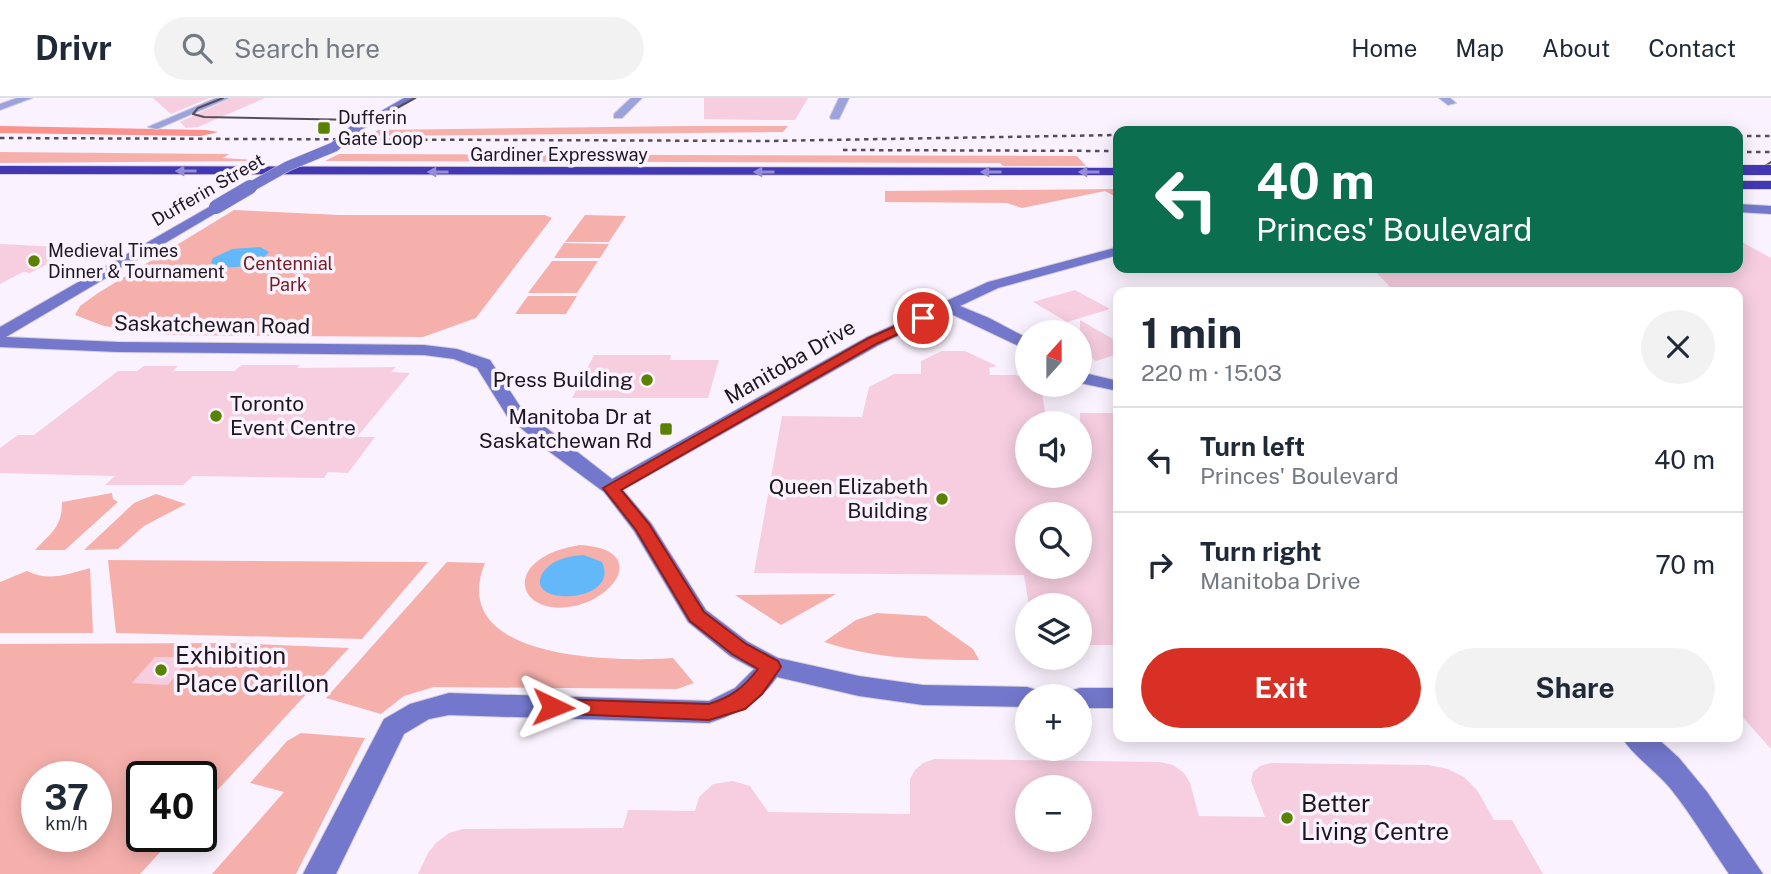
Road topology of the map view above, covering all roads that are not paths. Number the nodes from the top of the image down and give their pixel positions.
1 (27, 98) edge
2 (224, 98) edge
3 (411, 98) edge
4 (637, 98) edge
5 (844, 98) edge
6 (0, 107) edge
7 (618, 116) dead end
8 (835, 117) dead end
9 (153, 127) dead end
10 (0, 170) edge
11 (1743, 170) edge
12 (1771, 170) edge
13 (1113, 173) edge
14 (1060, 178) junction
15 (1113, 183) edge
16 (233, 185) dead end
17 (287, 185) dead end
18 (591, 185) dead end
19 (1743, 185) edge
20 (1771, 185) edge
21 (1743, 208) edge
22 (1756, 209) junction
23 (1771, 210) edge
24 (1771, 217) edge
25 (1113, 252) edge
26 (948, 307) junction
27 (0, 334) edge
28 (1015, 338) edge
29 (0, 342) edge
30 (1092, 382) edge
31 (1113, 385) edge
32 (611, 488) junction
33 (771, 667) junction
34 (1015, 697) edge
35 (1092, 698) edge
36 (1113, 698) edge
37 (1643, 742) edge
38 (318, 874) edge
39 (1746, 874) edge

1 - 6 street
2 - 9 street
3 - 27 street, Dufferin Street, bridge
4 - 7 street
5 - 8 street
14 -> 10 highway, Gardiner Expressway
11 - 12 highway, bridge
13 -> 14 highway, Gardiner Expressway
14 - 15 highway, Gardiner Expressway
14 - 18 highway, Gardiner Expressway
16 - 17 highway
19 - 20 highway
21 - 22 street
22 - 23 street
22 - 24 street
25 - 26 street, Manitoba Drive
26 - 28 street
26 - 32 street, Manitoba Drive
29 - 32 street, Saskatchewan Road
30 - 31 street
32 - 33 street, Saskatchewan Road
33 - 34 street, Saskatchewan Road
33 - 38 street
35 - 36 street
37 - 39 street

